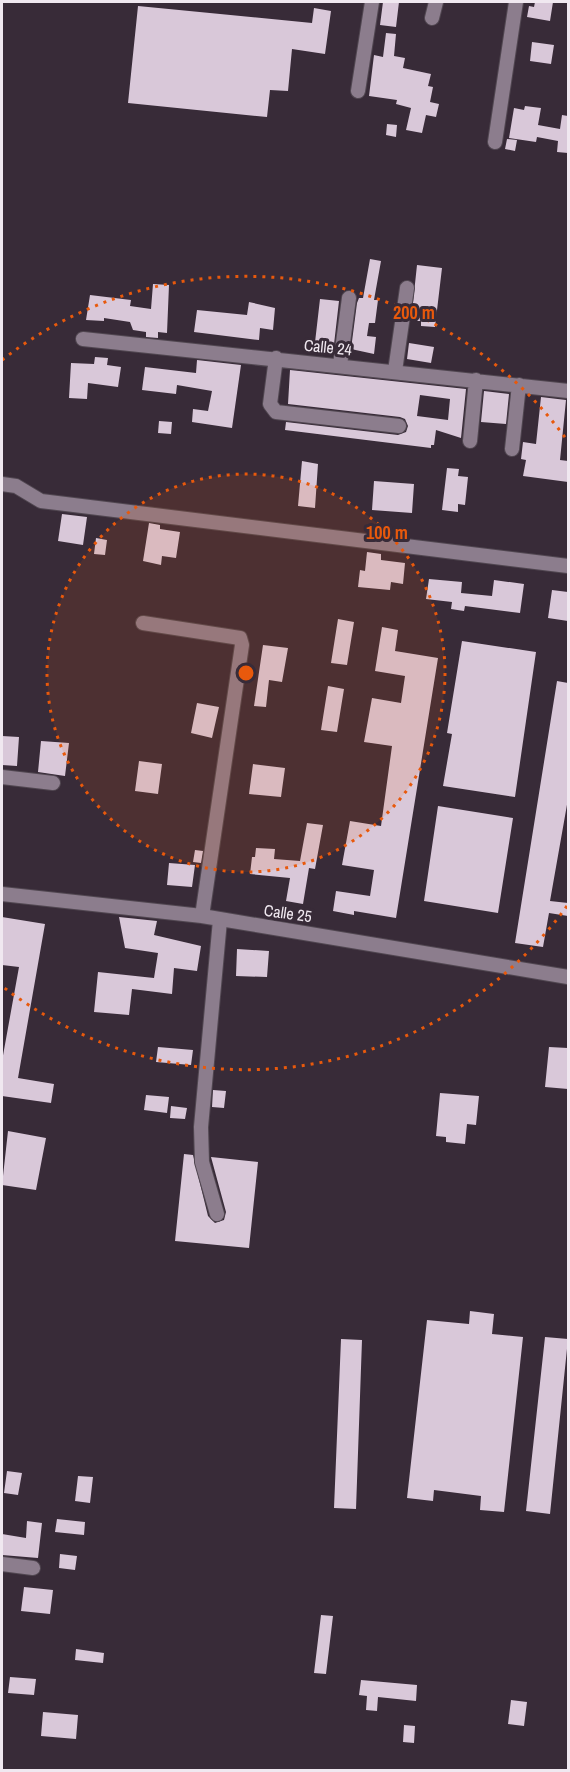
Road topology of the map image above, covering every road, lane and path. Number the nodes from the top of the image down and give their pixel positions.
1 (372, 2) edge
2 (436, 2) edge
3 (516, 2) edge
4 (432, 18) dead end
5 (358, 91) dead end
6 (495, 142) dead end
7 (407, 288) dead end
8 (349, 298) dead end
9 (83, 339) dead end
10 (276, 358) junction
11 (340, 365) junction
12 (395, 371) junction
13 (476, 380) junction
14 (519, 385) junction
15 (568, 391) edge
16 (399, 426) dead end
17 (470, 441) dead end
18 (512, 449) dead end
19 (2, 484) edge
20 (568, 566) edge
21 (143, 623) dead end
22 (2, 777) edge
23 (53, 783) dead end
24 (2, 894) edge
25 (202, 916) junction
26 (220, 920) junction
27 (568, 977) edge
28 (217, 1214) dead end
29 (2, 1564) edge
30 (33, 1568) dead end

1 - 5 street
2 - 4 street
3 - 6 street
7 - 12 street
8 - 11 street
9 - 10 street, Calle 24
10 - 11 street, Calle 24
10 - 16 street
11 - 12 street, Calle 24
12 - 13 street, Calle 24
13 - 14 street, Calle 24
13 - 17 street
14 - 15 street, Calle 24
14 - 18 street
19 - 20 street
21 - 25 street
22 - 23 street
24 - 25 street, Calle 25
25 - 26 street, Calle 25
26 - 27 street, Calle 25
26 - 28 street
29 - 30 street

